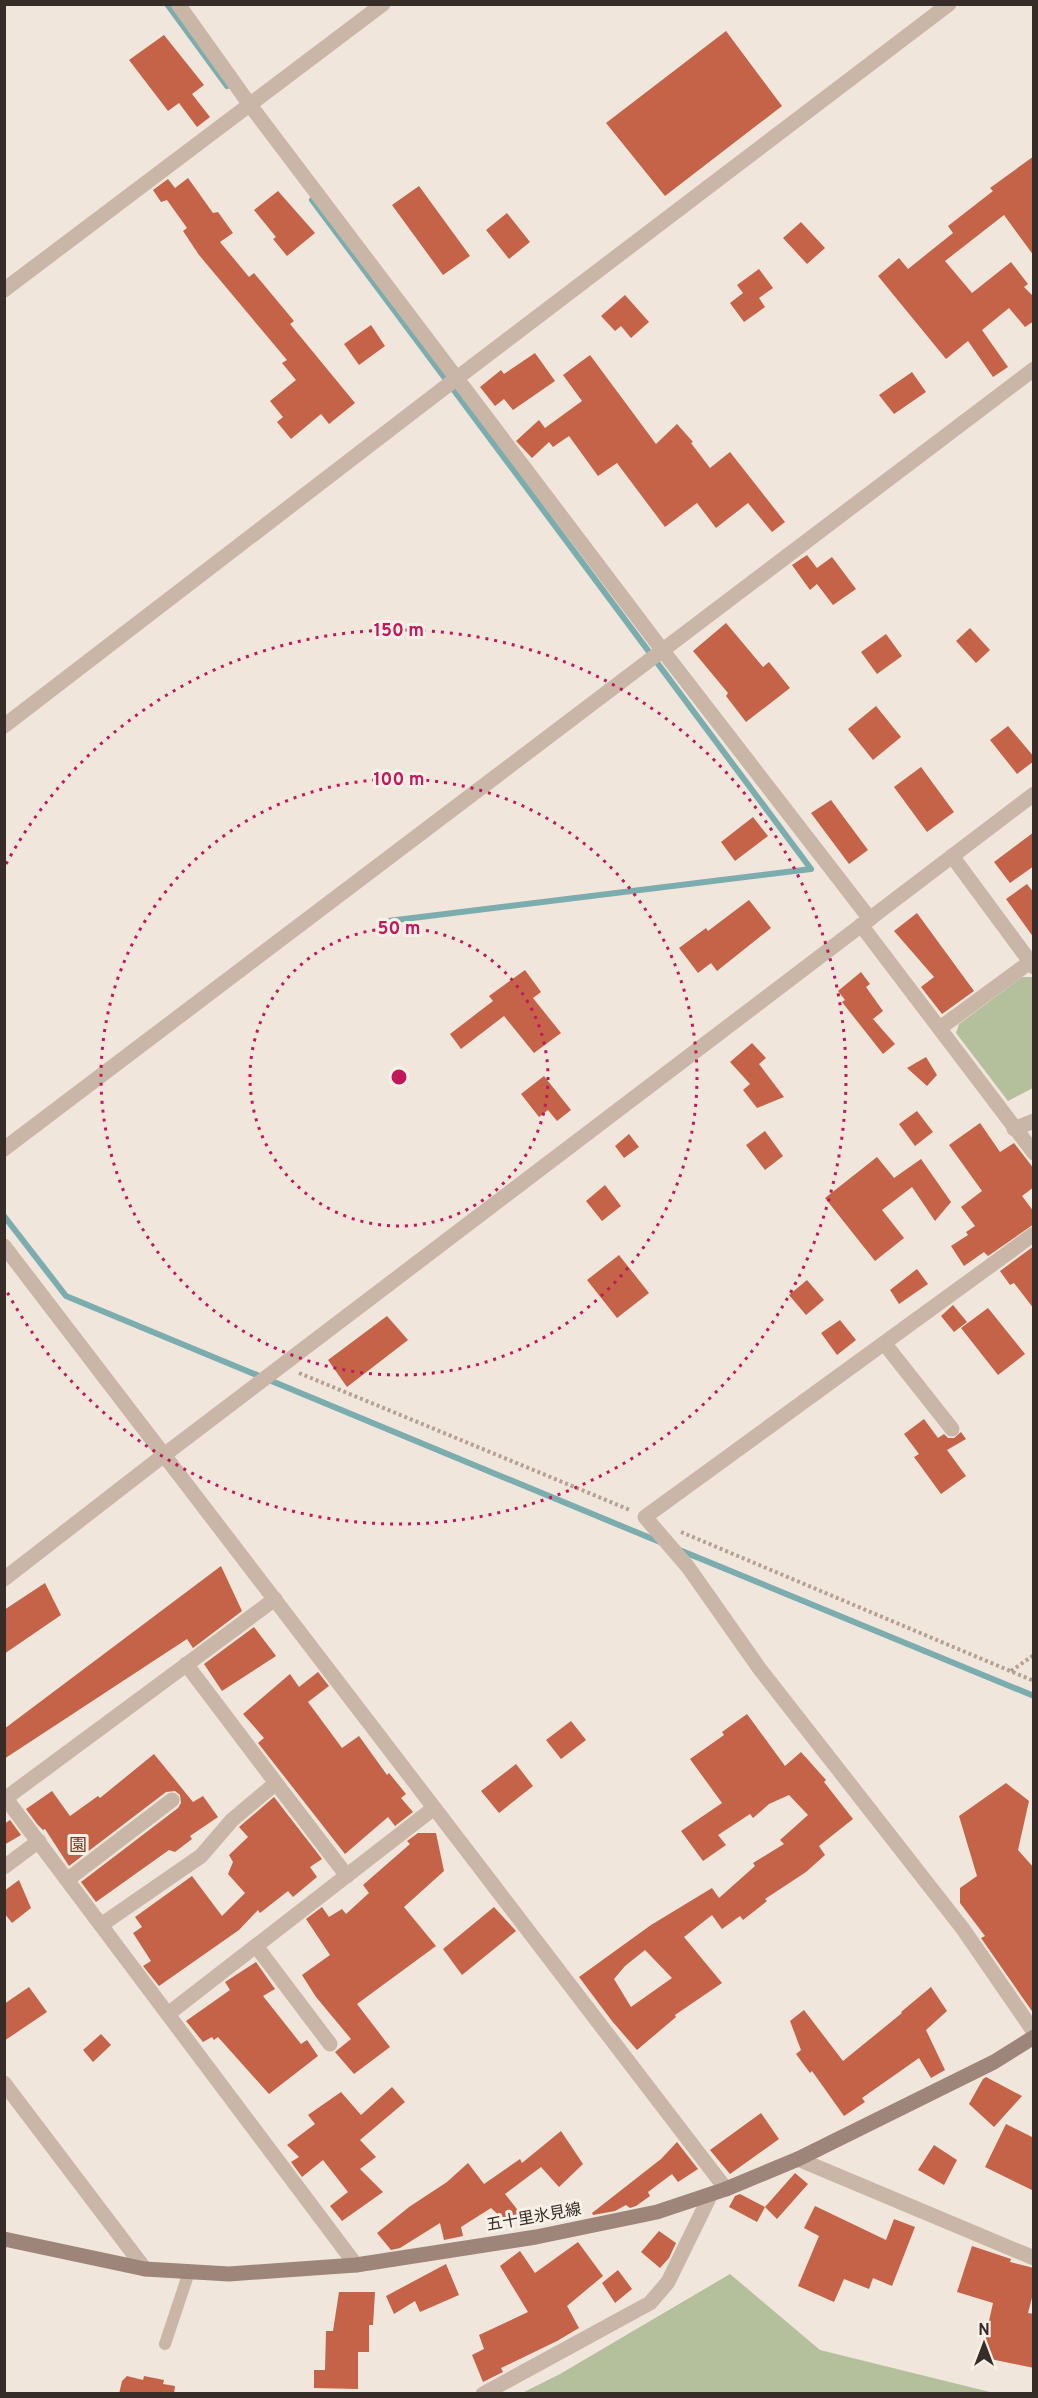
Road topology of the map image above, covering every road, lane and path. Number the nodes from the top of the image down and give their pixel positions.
1 (178, 4) edge
2 (383, 4) edge
3 (949, 4) edge
4 (250, 105) junction
5 (4, 290) edge
6 (1034, 369) edge
7 (457, 378) junction
8 (663, 651) junction
9 (4, 726) edge
10 (1031, 801) edge
11 (952, 856) junction
12 (865, 922) junction
13 (1032, 964) edge
14 (940, 1028) junction
15 (1034, 1120) edge
16 (1014, 1129) junction
17 (4, 1149) edge
18 (1034, 1153) edge
19 (1034, 1234) edge
20 (4, 1246) edge
21 (884, 1343) junction
22 (281, 1366) junction
23 (952, 1429) dead end
24 (164, 1455) junction
25 (645, 1517) junction
26 (677, 1530) dead end
27 (4, 1579) edge
28 (275, 1599) junction
29 (1034, 1655) edge
30 (186, 1664) junction
31 (1010, 1672) junction
32 (1034, 1681) edge
33 (276, 1783) junction
34 (5, 1797) edge
35 (172, 1800) dead end
36 (434, 1808) junction
37 (39, 1842) junction
38 (4, 1867) edge
39 (347, 1876) junction
40 (67, 1880) junction
41 (101, 1925) junction
42 (256, 1946) junction
43 (168, 2014) junction
44 (1034, 2032) edge
45 (1034, 2037) edge
46 (330, 2044) dead end
47 (4, 2083) edge
48 (798, 2158) junction
49 (726, 2189) junction
50 (711, 2194) junction
51 (4, 2239) edge
52 (1034, 2258) edge
53 (356, 2265) junction
54 (145, 2269) junction
55 (189, 2272) junction
56 (165, 2344) dead end
57 (483, 2394) edge

1 - 4 street
2 - 4 street
3 - 7 street
4 - 5 street
4 - 7 street
6 - 8 street
7 - 8 street
7 - 9 street
8 - 12 street
8 - 17 street
10 - 11 street
11 - 12 street
11 - 13 street
12 - 14 street
12 - 22 street
13 - 14 street
14 - 16 street
15 - 16 street
16 - 18 street
19 - 21 street
20 - 24 street
21 - 23 street
21 - 25 street
22 - 24 street
22 - 25 path
24 - 27 street
24 - 28 street
25 - 44 street
26 - 31 path
28 - 30 street
28 - 36 street
29 - 31 path
30 - 33 street
30 - 34 street
31 - 32 path
33 - 39 street
33 - 41 street
34 - 37 street
35 - 40 street
36 - 39 street
36 - 49 street
37 - 38 street
37 - 40 street
39 - 42 street
40 - 41 street
41 - 43 street
42 - 43 street
42 - 46 street
43 - 53 street
45 - 48 main road, 五十里氷見線
47 - 54 street
48 - 49 main road, 五十里氷見線
48 - 52 street
49 - 50 main road, 五十里氷見線
50 - 53 main road, 五十里氷見線
50 - 57 street
51 - 54 main road, 五十里氷見線
53 - 55 main road, 五十里氷見線
54 - 55 main road, 五十里氷見線
55 - 56 lane

